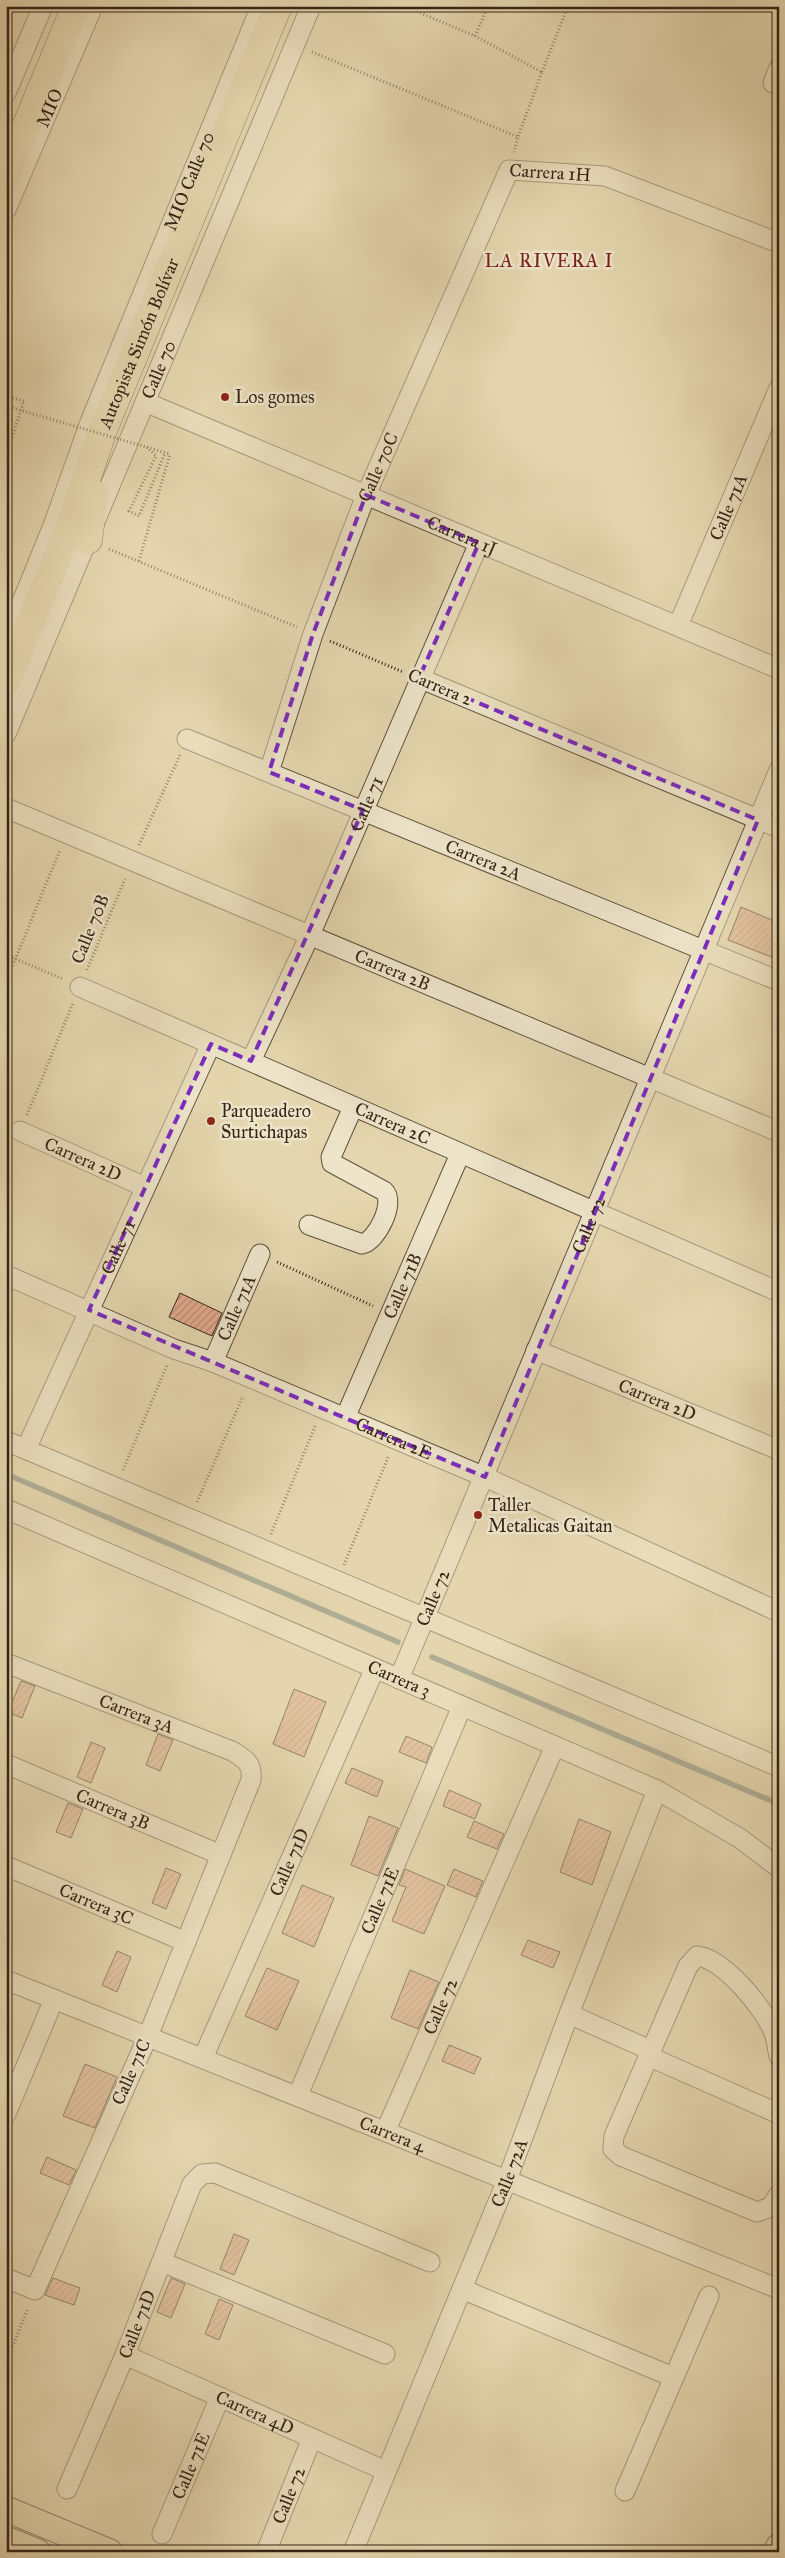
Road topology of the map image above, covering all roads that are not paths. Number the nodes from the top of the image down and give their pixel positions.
1 (43, 6) edge
2 (76, 6) edge
3 (93, 6) edge
4 (261, 6) edge
5 (278, 6) edge
6 (311, 6) edge
7 (6, 94) edge
8 (509, 170) joint
9 (6, 175) edge
10 (6, 210) edge
11 (779, 243) edge
12 (779, 388) edge
13 (145, 402) junction
14 (103, 430) junction
15 (366, 495) junction
16 (94, 543) junction
17 (479, 543) junction
18 (678, 626) junction
19 (6, 641) edge
20 (779, 669) edge
21 (419, 678) junction
22 (6, 682) edge
23 (6, 734) edge
24 (187, 739) road end
25 (779, 770) edge
26 (269, 772) junction
27 (6, 808) edge
28 (363, 810) junction
29 (758, 820) junction
30 (779, 828) edge
31 (310, 935) junction
32 (704, 950) junction
33 (779, 981) edge
34 (80, 987) road end
35 (210, 1044) junction
36 (251, 1061) junction
37 (650, 1078) junction
38 (353, 1107) junction
39 (20, 1131) road end
40 (779, 1132) edge
41 (460, 1154) junction
42 (146, 1187) junction
43 (595, 1210) junction
44 (309, 1225) dead end
45 (260, 1254) road end
46 (6, 1275) edge
47 (779, 1292) edge
48 (89, 1310) junction
49 (536, 1350) junction
50 (213, 1362) junction
51 (344, 1418) junction
52 (6, 1441) edge
53 (26, 1449) junction
54 (779, 1450) edge
55 (485, 1478) junction
56 (6, 1508) edge
57 (779, 1612) edge
58 (425, 1618) junction
59 (6, 1663) edge
60 (375, 1668) junction
61 (399, 1679) junction
62 (462, 1706) junction
63 (555, 1746) junction
64 (6, 1764) edge
65 (779, 1767) edge
66 (251, 1780) joint
67 (657, 1790) junction
68 (221, 1855) junction
69 (6, 1866) edge
70 (779, 1868) edge
71 (186, 1942) junction
72 (6, 1980) edge
73 (54, 1999) junction
74 (568, 2014) junction
75 (148, 2036) junction
76 (649, 2053) junction
77 (779, 2056) edge
78 (203, 2058) junction
79 (298, 2095) junction
80 (6, 2114) edge
81 (779, 2114) edge
82 (386, 2130) junction
83 (507, 2180) junction
84 (779, 2194) edge
85 (162, 2262) junction
86 (430, 2262) dead end
87 (6, 2278) edge
88 (462, 2289) junction
89 (779, 2289) edge
90 (709, 2296) dead end
91 (385, 2354) dead end
92 (125, 2355) junction
93 (674, 2377) junction
94 (220, 2397) junction
95 (312, 2438) junction
96 (386, 2472) junction
97 (67, 2489) dead end
98 (625, 2491) dead end
99 (6, 2509) edge
100 (162, 2534) dead end
101 (6, 2539) edge
102 (779, 2546) edge
103 (38, 2552) edge
104 (110, 2552) edge
105 (266, 2552) edge
106 (353, 2552) edge
107 (776, 2552) edge

1 - 7 street
2 - 9 highway
3 - 10 street, MIO
4 - 19 street, MIO Calle 70
5 - 14 highway, Autopista Simón Bolívar
6 - 13 street, Calle 70
8 - 11 street, Carrera 1H
8 - 15 street, Calle 70C
12 - 18 street, Calle 71A
13 - 15 street, Carrera 1J
13 - 16 street, Calle 70
14 - 16 highway
14 - 22 highway, Autopista Simón Bolívar
15 - 17 street, Carrera 1J
15 - 26 street, Calle 70C
16 - 23 street, Calle 70
17 - 18 street, Carrera 1J
17 - 21 street, Calle 71
18 - 20 street, Carrera 1J
21 - 28 street, Calle 71
21 - 29 street, Carrera 2
24 - 26 street, Carrera 2A
25 - 29 street, Calle 72
26 - 28 street, Carrera 2A
27 - 31 street, Carrera 2B
28 - 31 street, Calle 71
28 - 32 street, Carrera 2A
29 - 30 street, Carrera 2
29 - 32 street, Calle 72
31 - 36 street, Calle 71
31 - 37 street, Carrera 2B
32 - 33 street, Carrera 2A
32 - 37 street, Calle 72
34 - 35 street, Carrera 2C
35 - 36 street, Carrera 2C
35 - 42 street, Calle 71
36 - 38 street, Carrera 2C
37 - 40 street, Carrera 2B
37 - 43 street, Calle 72
38 - 41 street, Carrera 2C
38 - 44 street
39 - 42 street, Carrera 2D
41 - 43 street, Carrera 2C
41 - 51 street, Calle 71B
42 - 48 street, Calle 71
43 - 47 street, Carrera 2C
43 - 49 street, Calle 72
45 - 50 street, Calle 71A
46 - 48 street, Carrera 2E
48 - 50 street, Carrera 2E
48 - 53 street, Calle 71
49 - 54 street, Carrera 2D
49 - 55 street, Calle 72
50 - 51 street, Carrera 2E
51 - 55 street, Carrera 2E
52 - 53 street
53 - 58 street
55 - 57 street, Carrera 2E
55 - 58 street, Calle 72
56 - 60 street, Carrera 3
58 - 61 street, Calle 72
58 - 65 street
59 - 66 street, Carrera 3A
60 - 61 street, Carrera 3
60 - 78 street, Calle 71D
61 - 62 street, Carrera 3
62 - 63 street, Carrera 3
62 - 79 street, Calle 71E
63 - 67 street, Carrera 3
63 - 82 street, Calle 72
64 - 68 street, Carrera 3B
66 - 68 street, Calle 71C
67 - 70 street, Carrera 3
67 - 74 street, Calle 72A
68 - 71 street, Calle 71C
69 - 71 street, Carrera 3C
71 - 75 street, Calle 71C
72 - 73 street, Carrera 4
73 - 75 street, Carrera 4
73 - 80 street
74 - 76 street
74 - 83 street, Calle 72A
75 - 78 street, Carrera 4
75 - 87 street, Calle 71C
76 - 77 street
76 - 81 street
76 - 84 street
78 - 79 street, Carrera 4
79 - 82 street, Carrera 4
82 - 83 street, Carrera 4
83 - 88 street, Calle 72A
83 - 89 street, Carrera 4
85 - 86 street, Calle 71D
85 - 91 street
85 - 92 street, Calle 71D
88 - 93 street
88 - 96 street, Calle 72A
90 - 93 street
92 - 94 street, Carrera 4D
92 - 97 street, Calle 71D
93 - 98 street
94 - 95 street, Carrera 4D
94 - 100 street, Calle 71E
95 - 96 street, Carrera 4D
95 - 105 street, Calle 72
96 - 106 street, Calle 72A
99 - 104 main road
101 - 103 main road
102 - 107 main road

